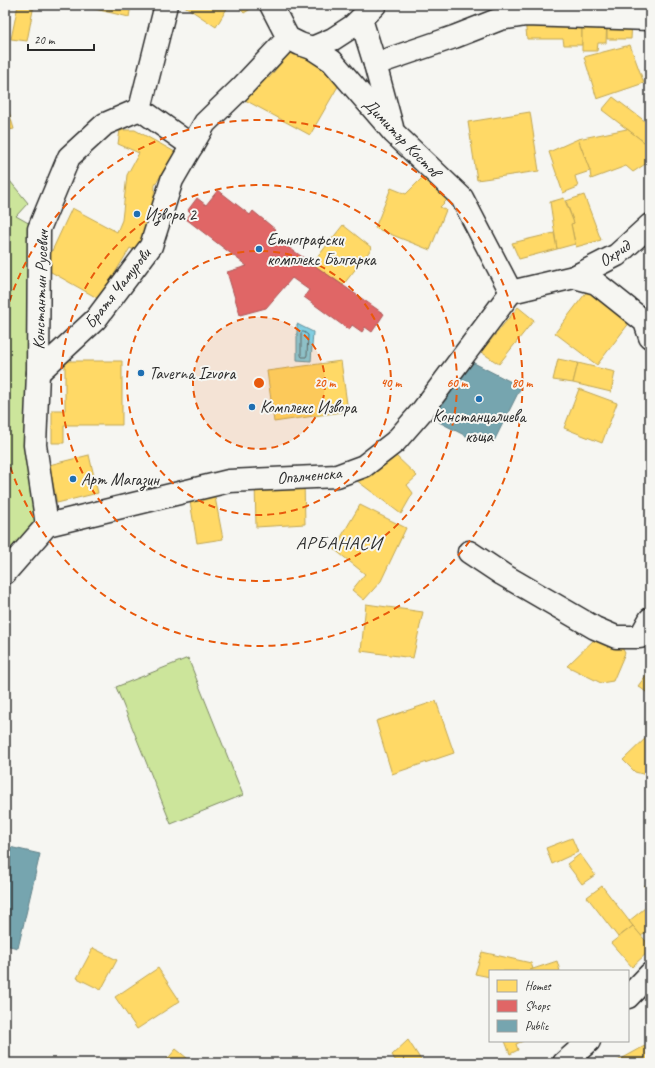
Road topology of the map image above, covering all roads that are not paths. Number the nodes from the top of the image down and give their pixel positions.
1 (166, 5) edge
2 (271, 5) edge
3 (368, 12) edge
4 (650, 19) edge
5 (288, 38) junction
6 (312, 48) junction
7 (375, 64) junction
8 (140, 109) junction
9 (394, 133) junction
10 (192, 146) junction
11 (650, 225) edge
12 (574, 277) junction
13 (511, 292) junction
14 (650, 337) edge
15 (38, 373) junction
16 (47, 525) junction
17 (469, 552) dead end
18 (5, 573) edge
19 (650, 619) edge
20 (650, 974) edge
21 (629, 996) edge
22 (588, 1042) edge
23 (564, 1063) edge

1 - 8 street
2 - 5 street
3 - 6 street
3 - 7 street
4 - 7 street
5 - 6 street, Димитър Костов
5 - 10 street, Братя Чамурови
6 - 9 street, Димитър Костов
7 - 9 street
8 - 10 street
8 - 15 street, Константин Русевич
9 - 13 street, Димитър Костов
10 - 15 street, Братя Чамурови
11 - 12 street, Охрид
12 - 13 street
12 - 14 street
13 - 16 street, Опълченска
15 - 16 street, Константин Русевич
16 - 18 street
17 - 19 street
20 - 21 street
22 - 23 street

